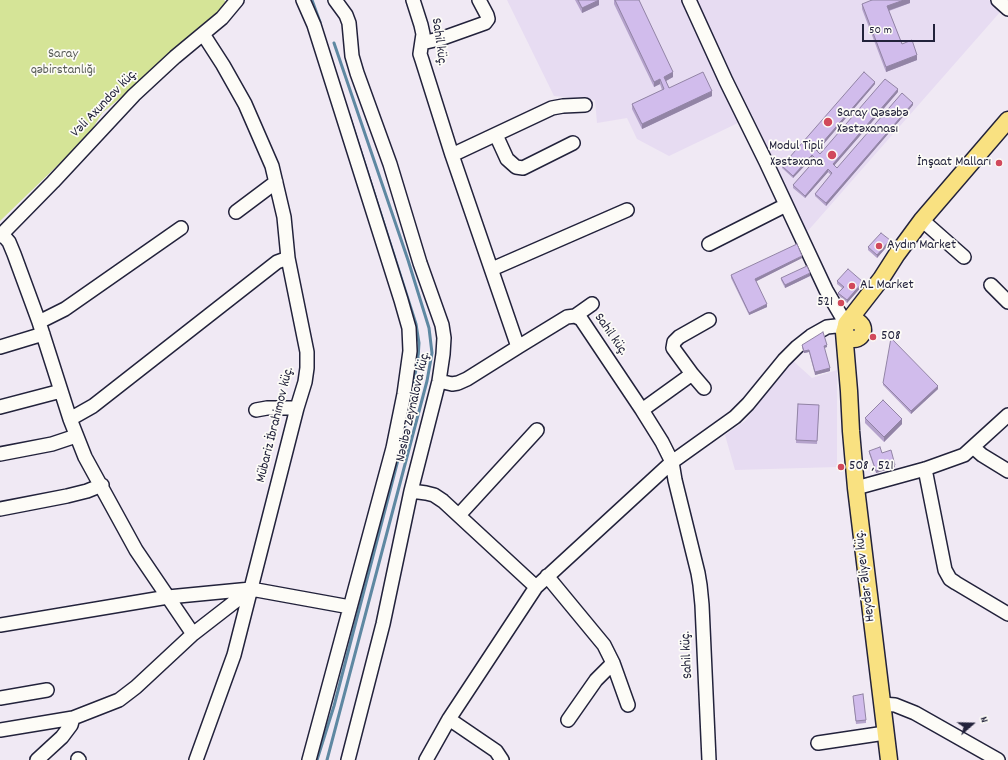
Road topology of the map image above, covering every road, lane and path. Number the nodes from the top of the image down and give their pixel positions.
1 (237, 0) edge
2 (303, 0) edge
3 (336, 0) edge
4 (413, 0) edge
5 (479, 0) edge
6 (689, 0) edge
7 (998, 0) edge
8 (1008, 9) edge
9 (203, 34) junction
10 (422, 43) junction
11 (585, 105) dead end
12 (1008, 120) edge
13 (496, 135) junction
14 (573, 143) dead end
15 (452, 155) junction
16 (276, 182) junction
17 (786, 205) junction
18 (627, 210) dead end
19 (236, 212) dead end
20 (922, 220) junction
21 (181, 228) dead end
22 (1, 235) edge
23 (709, 244) dead end
24 (964, 257) dead end
25 (288, 258) junction
26 (492, 269) junction
27 (881, 279) junction
28 (991, 285) dead end
29 (1008, 302) edge
30 (592, 304) dead end
31 (575, 316) junction
32 (709, 320) dead end
33 (39, 322) junction
34 (845, 328) junction
35 (863, 333) junction
36 (43, 334) junction
37 (518, 346) junction
38 (0, 347) edge
39 (692, 374) junction
40 (439, 381) junction
41 (704, 388) dead end
42 (61, 391) junction
43 (849, 391) junction
44 (0, 407) edge
45 (297, 408) junction
46 (256, 410) dead end
47 (642, 410) junction
48 (1008, 415) edge
49 (70, 419) junction
50 (537, 430) dead end
51 (76, 436) junction
52 (973, 447) junction
53 (0, 454) edge
54 (672, 462) junction
55 (925, 469) junction
56 (1008, 471) edge
57 (102, 485) junction
58 (856, 488) junction
59 (411, 491) junction
60 (0, 508) edge
61 (459, 515) junction
62 (547, 576) junction
63 (536, 587) junction
64 (251, 589) junction
65 (168, 597) junction
66 (350, 607) junction
67 (1008, 614) edge
68 (0, 625) edge
69 (193, 634) junction
70 (614, 663) junction
71 (47, 690) dead end
72 (0, 698) edge
73 (882, 704) junction
74 (628, 705) dead end
75 (73, 718) junction
76 (449, 718) junction
77 (568, 720) dead end
78 (0, 730) edge
79 (885, 733) junction
80 (818, 743) dead end
81 (501, 759) edge
82 (37, 760) edge
83 (196, 760) edge
84 (309, 760) edge
85 (348, 760) edge
86 (426, 760) edge
87 (709, 760) edge
88 (888, 760) edge
89 (998, 760) edge

1 - 9 street, Vəli Axundov küç.
2 - 66 street
3 - 40 street, Nəsibə Zeynalova küç.
4 - 10 street, Sahil küç.
5 - 10 street
6 - 17 street
7 - 8 street
9 - 16 street, Mübariz İbrahimov küç.
9 - 22 street, Vəli Axundov küç.
10 - 15 street, Sahil küç.
11 - 13 street
12 - 20 main road
13 - 14 street
13 - 15 street
15 - 26 street, Sahil küç.
16 - 19 street
16 - 25 street, Mübariz İbrahimov küç.
17 - 23 street
17 - 34 street
18 - 26 street
20 - 24 street
20 - 27 main road
21 - 33 street
22 - 33 street
25 - 45 street, Mübariz İbrahimov küç.
25 - 49 street
26 - 37 street, Sahil küç.
27 - 34 main road
27 - 35 main road
28 - 29 street
30 - 31 street
31 - 37 street, Sahil küç.
31 - 47 street, Sahil küç.
32 - 39 street
33 - 36 street
34 - 35 main road
34 - 43 main road
34 - 54 street
35 - 43 main road
36 - 38 street
36 - 42 street
37 - 40 street
39 - 41 street
39 - 47 street
40 - 59 street, Nəsibə Zeynalova küç.
42 - 44 street
42 - 49 street
43 - 58 main road, Heydər Əliyev küç.
45 - 46 street
45 - 64 street, Mübariz İbrahimov küç.
47 - 54 street, Sahil küç.
48 - 52 street
49 - 51 street
50 - 61 street
51 - 53 street
51 - 57 street
52 - 55 street
52 - 56 street
54 - 62 street
54 - 87 street, Sahil küç.
55 - 58 street
55 - 67 street
57 - 60 street
57 - 65 street
58 - 73 main road, Heydər Əliyev küç.
59 - 61 street
59 - 85 street, Nəsibə Zeynalova küç.
61 - 63 street
62 - 63 street
62 - 70 street
63 - 76 street
64 - 65 street
64 - 66 street
64 - 69 street
64 - 83 street, Mübariz İbrahimov küç.
65 - 68 street
65 - 69 street
66 - 84 street
69 - 75 street
70 - 74 street
70 - 77 street
71 - 72 street
73 - 79 main road, Heydər Əliyev küç.
73 - 89 street
75 - 78 street
75 - 82 street
76 - 81 street
76 - 86 street
79 - 80 street
79 - 88 main road, Heydər Əliyev küç.

